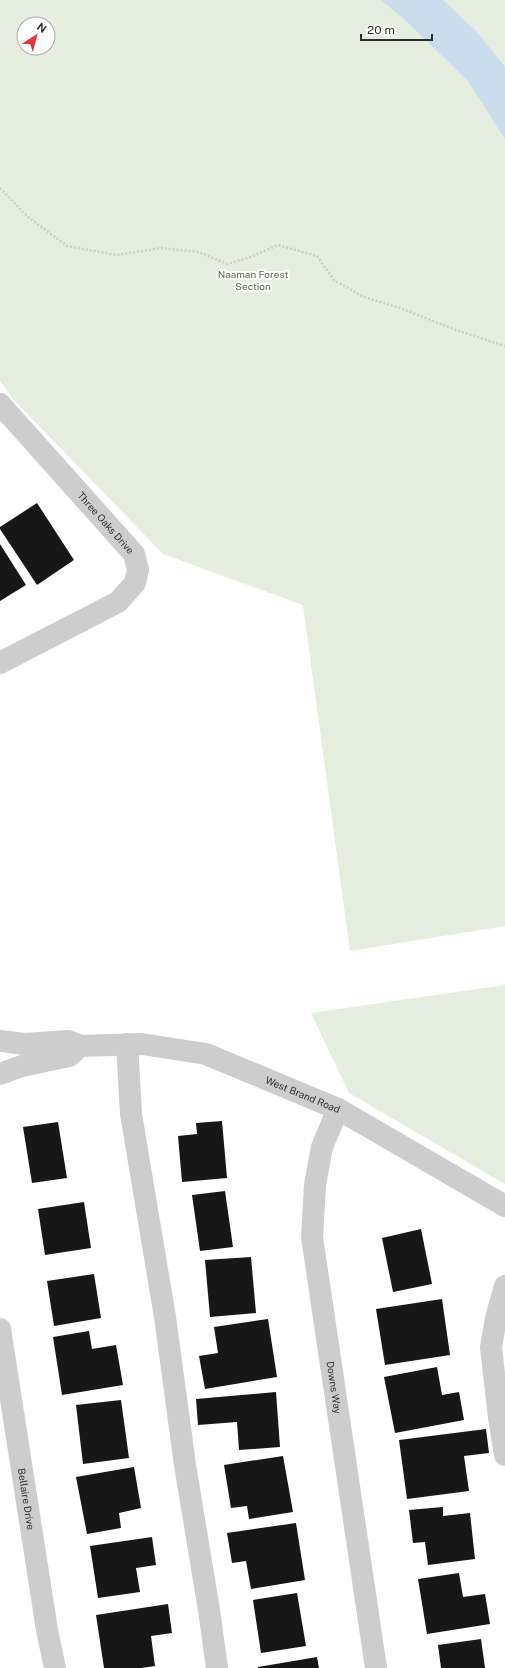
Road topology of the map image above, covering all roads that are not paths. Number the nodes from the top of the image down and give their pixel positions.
1 (0, 404) edge
2 (0, 663) edge
3 (0, 1041) edge
4 (127, 1044) junction
5 (80, 1046) junction
6 (0, 1074) edge
7 (338, 1109) junction
8 (505, 1206) edge
9 (505, 1286) edge
10 (0, 1329) edge
11 (505, 1455) edge
12 (55, 1668) edge
13 (217, 1668) edge
14 (376, 1668) edge

1 - 2 street, Three Oaks Drive
3 - 5 street, West Brand Road
4 - 5 street, West Brand Road
4 - 7 street, West Brand Road
4 - 13 street
5 - 6 street
7 - 8 street, West Brand Road
7 - 14 street, Downs Way
9 - 11 street
10 - 12 street, Bellaire Drive

